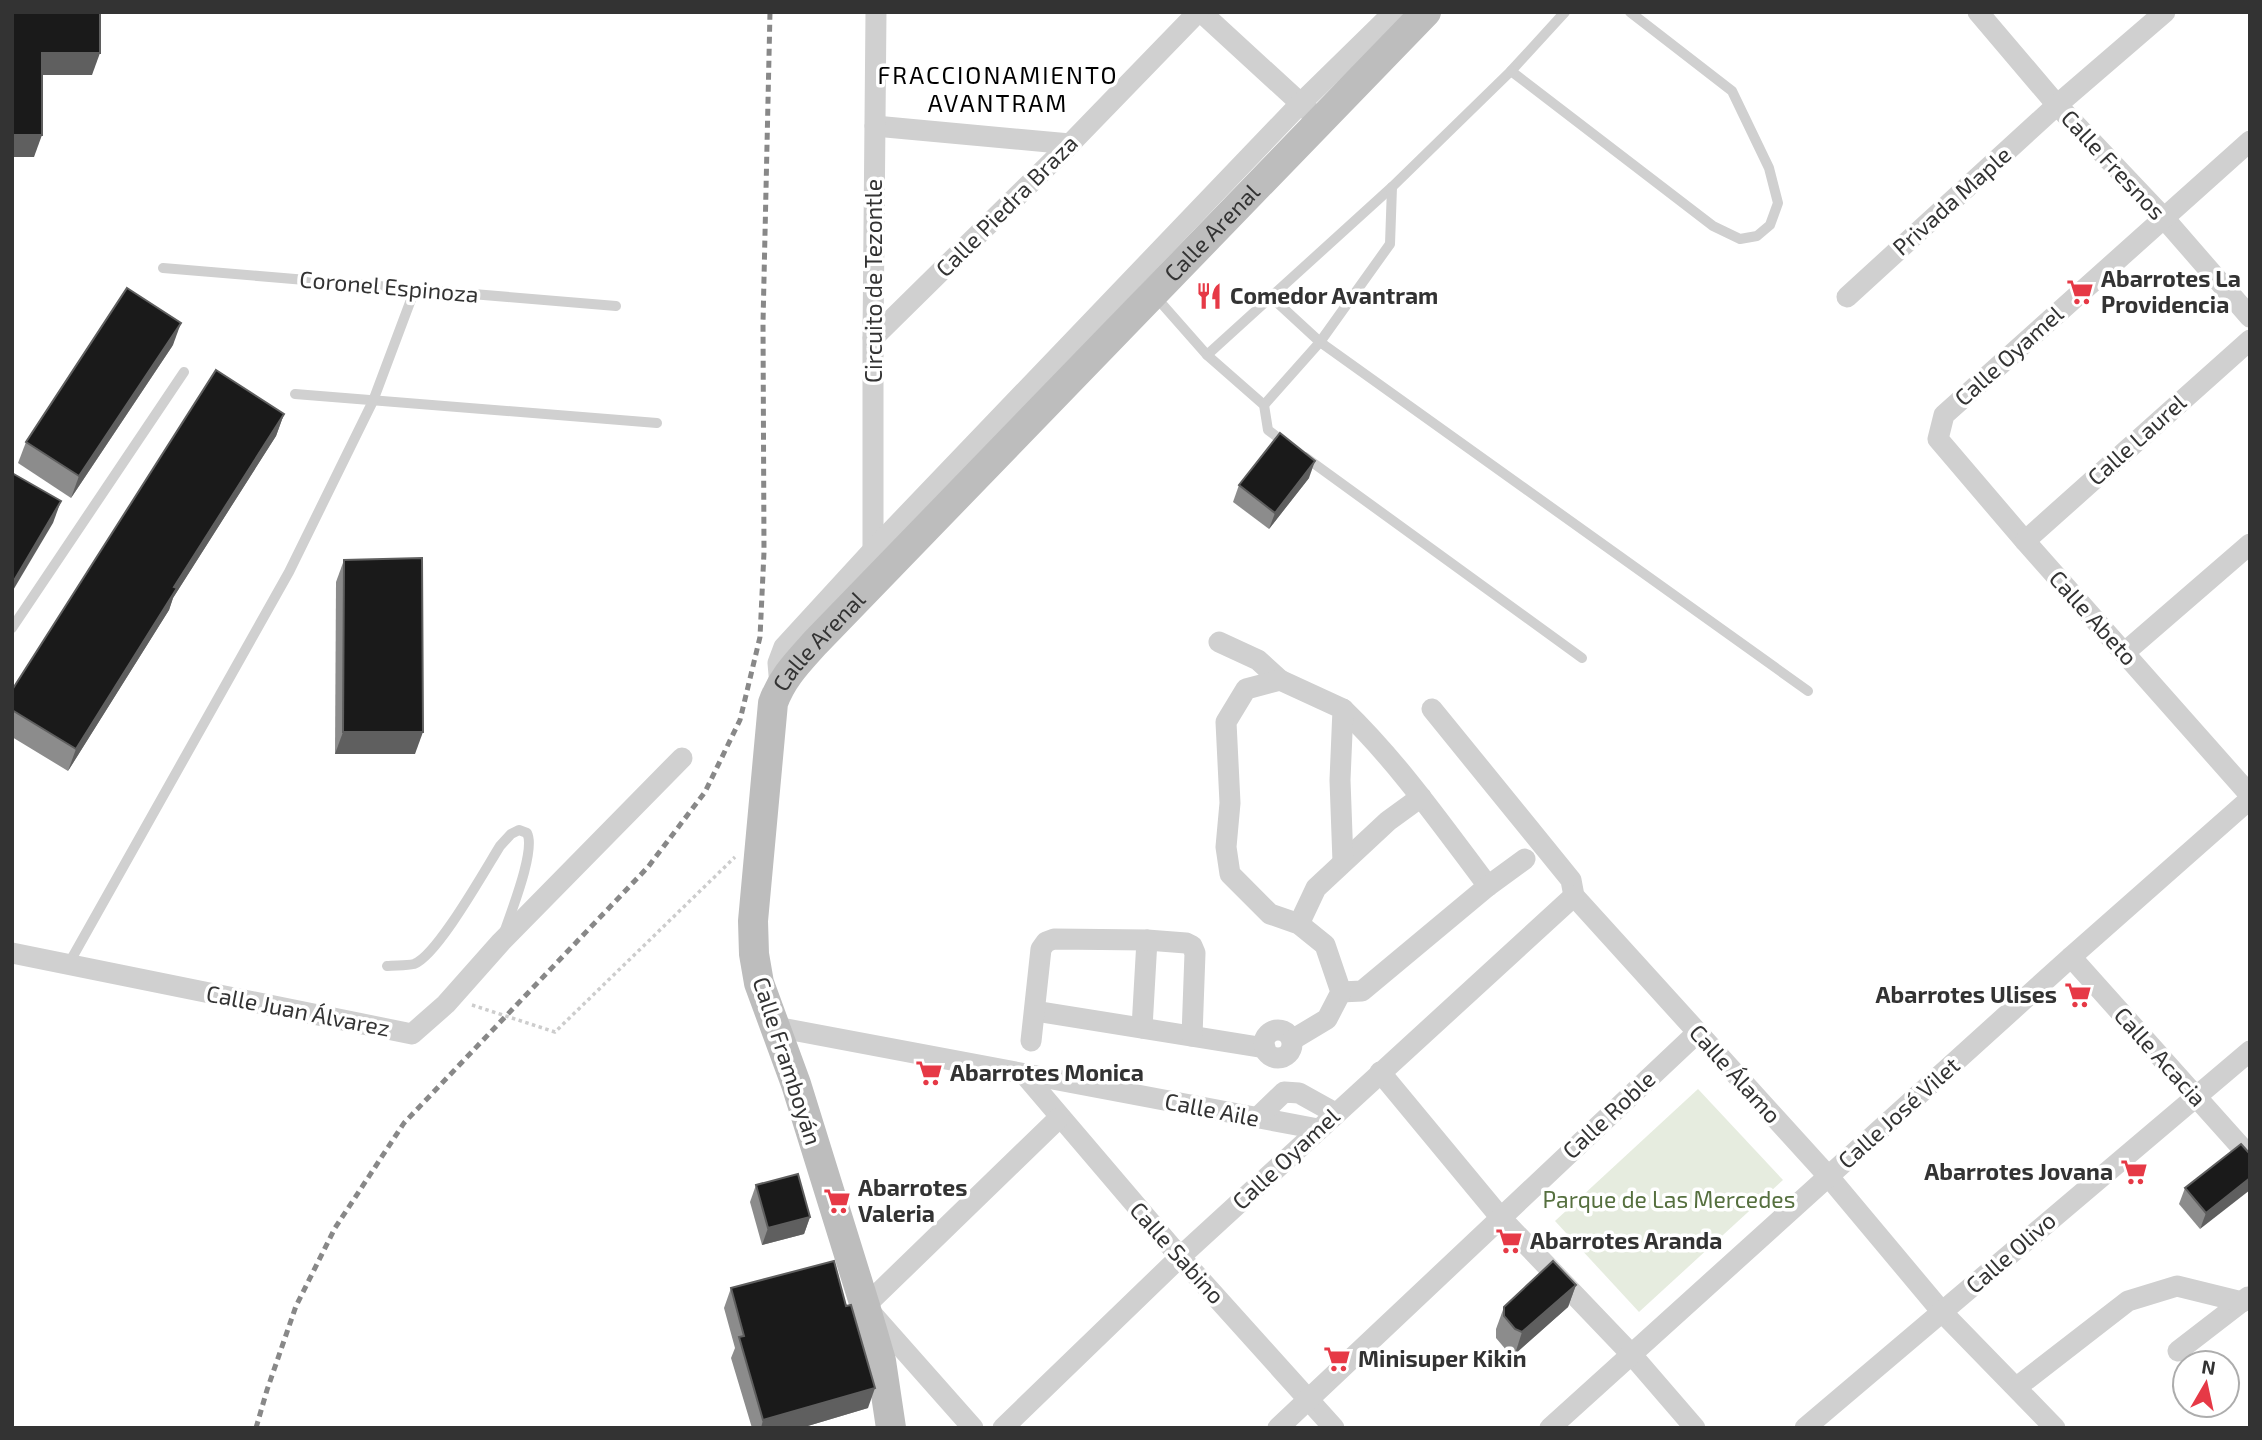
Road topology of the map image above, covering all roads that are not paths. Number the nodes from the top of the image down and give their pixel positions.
1 (876, 12) edge
2 (1199, 12) edge
3 (1394, 12) edge
4 (1426, 12) edge
5 (1565, 12) edge
6 (1630, 12) edge
7 (1978, 12) edge
8 (2165, 12) edge
9 (1511, 71) junction
10 (2057, 106) junction
11 (1310, 113) junction
12 (875, 126) junction
13 (2250, 141) edge
14 (1070, 144) junction
15 (1392, 187) junction
16 (2163, 217) junction
17 (163, 268) dead end
18 (415, 289) junction
19 (1154, 294) junction
20 (1270, 296) junction
21 (1847, 297) dead end
22 (615, 306) dead end
23 (2250, 317) edge
24 (873, 338) junction
25 (2250, 340) edge
26 (1320, 342) junction
27 (1207, 355) junction
28 (184, 372) dead end
29 (295, 394) dead end
30 (373, 401) junction
31 (1264, 405) junction
32 (657, 423) dead end
33 (1938, 439) joint
34 (2025, 541) junction
35 (2250, 544) edge
36 (873, 550) junction
37 (12, 628) edge
38 (1219, 642) dead end
39 (2124, 653) junction
40 (1582, 658) dead end
41 (1280, 680) junction
42 (780, 686) junction
43 (1808, 691) dead end
44 (1343, 709) junction
45 (1432, 709) dead end
46 (682, 758) dead end
47 (1420, 797) junction
48 (2250, 797) edge
49 (1525, 859) dead end
50 (1343, 862) junction
51 (1488, 886) junction
52 (1574, 896) junction
53 (1300, 924) junction
54 (1147, 940) junction
55 (501, 942) junction
56 (12, 953) edge
57 (2071, 957) junction
58 (68, 965) junction
59 (387, 966) dead end
60 (1342, 992) junction
61 (1035, 1011) junction
62 (776, 1027) junction
63 (1142, 1028) junction
64 (1696, 1033) junction
65 (1192, 1037) junction
66 (1031, 1041) dead end
67 (1280, 1049) junction
68 (2250, 1051) edge
69 (1380, 1072) junction
70 (1024, 1074) junction
71 (1284, 1092) junction
72 (2194, 1097) junction
73 (1335, 1113) junction
74 (1059, 1118) junction
75 (1257, 1118) junction
76 (1318, 1129) junction
77 (2250, 1157) edge
78 (1829, 1177) junction
79 (1501, 1218) junction
80 (1180, 1257) junction
81 (2246, 1298) edge
82 (865, 1307) junction
83 (1942, 1312) junction
84 (2181, 1349) edge
85 (1632, 1355) junction
86 (2017, 1387) junction
87 (1309, 1399) junction
88 (891, 1428) edge
89 (973, 1428) edge
90 (1003, 1428) edge
91 (1278, 1428) edge
92 (1334, 1428) edge
93 (1550, 1428) edge
94 (1695, 1428) edge
95 (1805, 1428) edge
96 (2055, 1428) edge

1 - 12 street, Circuito de Tezontle
2 - 11 street
2 - 14 street, Calle Piedra Braza
3 - 11 street, Calle Arenal
4 - 11 street, Calle Arenal
5 - 9 lane
6 - 9 lane
7 - 10 street, Calle Fresnos
8 - 10 street, Privada Maple
9 - 15 lane
10 - 16 street, Calle Fresnos
10 - 21 street, Privada Maple
11 - 19 street, Calle Arenal
11 - 36 street, Calle Arenal
12 - 14 street
12 - 24 street, Circuito de Tezontle
13 - 16 street, Calle Oyamel
14 - 24 street, Calle Piedra Braza
15 - 20 lane
15 - 26 lane
16 - 23 street, Calle Fresnos
16 - 33 street, Calle Oyamel
17 - 18 lane, Coronel Espinoza
18 - 22 lane, Coronel Espinoza
18 - 30 lane
19 - 27 lane
19 - 42 street, Calle Arenal
20 - 26 lane
20 - 27 lane
24 - 36 street, Circuito de Tezontle
25 - 34 street, Calle Laurel
26 - 31 lane
26 - 43 lane
27 - 31 lane
28 - 37 lane
29 - 30 lane
30 - 32 lane
30 - 58 lane
31 - 40 lane
33 - 34 street, Calle Abeto
34 - 39 street, Calle Abeto
35 - 39 street
36 - 42 street, Calle Arenal
38 - 41 street
39 - 48 street, Calle Abeto
41 - 44 street
41 - 53 street
42 - 62 street, Calle Framboyán
44 - 47 street
44 - 50 street
45 - 52 street, Calle Álamo
46 - 55 street, Calle Juan Álvarez
47 - 50 street
47 - 51 street
48 - 57 street, Calle José Vilet
49 - 51 street
50 - 53 street
51 - 60 street
52 - 64 street, Calle Álamo
52 - 69 street, Calle Oyamel
53 - 60 street
54 - 61 street
54 - 63 street
54 - 65 street
55 - 58 street, Calle Juan Álvarez
55 - 59 lane
56 - 58 street, Calle Juan Álvarez
57 - 72 street, Calle Acacia
57 - 78 street, Calle José Vilet
60 - 67 street
61 - 63 street
61 - 66 street
62 - 70 street, Calle Aile
62 - 82 street, Calle Framboyán
63 - 65 street
64 - 78 street, Calle Álamo
64 - 79 street, Calle Roble
65 - 67 street
67 - 71 street
68 - 72 street, Calle Olivo
69 - 73 street, Calle Oyamel
69 - 79 street
70 - 74 street, Calle Sabino
70 - 75 street, Calle Aile
71 - 73 street
71 - 75 street
72 - 77 street, Calle Acacia
72 - 83 street, Calle Olivo
73 - 76 street, Calle Oyamel
74 - 80 street, Calle Sabino
74 - 82 street
75 - 76 street, Calle Aile
76 - 80 street, Calle Oyamel
78 - 83 street, Calle Álamo
78 - 85 street, Calle José Vilet
79 - 85 street
79 - 87 street, Calle Roble
80 - 87 street, Calle Sabino
80 - 90 street, Calle Oyamel
81 - 84 street
81 - 86 street
82 - 88 street, Calle Framboyán
82 - 89 street
83 - 86 street, Calle Álamo
83 - 95 street, Calle Olivo
85 - 93 street, Calle José Vilet
85 - 94 street
86 - 96 street, Calle Álamo
87 - 91 street, Calle Roble
87 - 92 street, Calle Sabino

